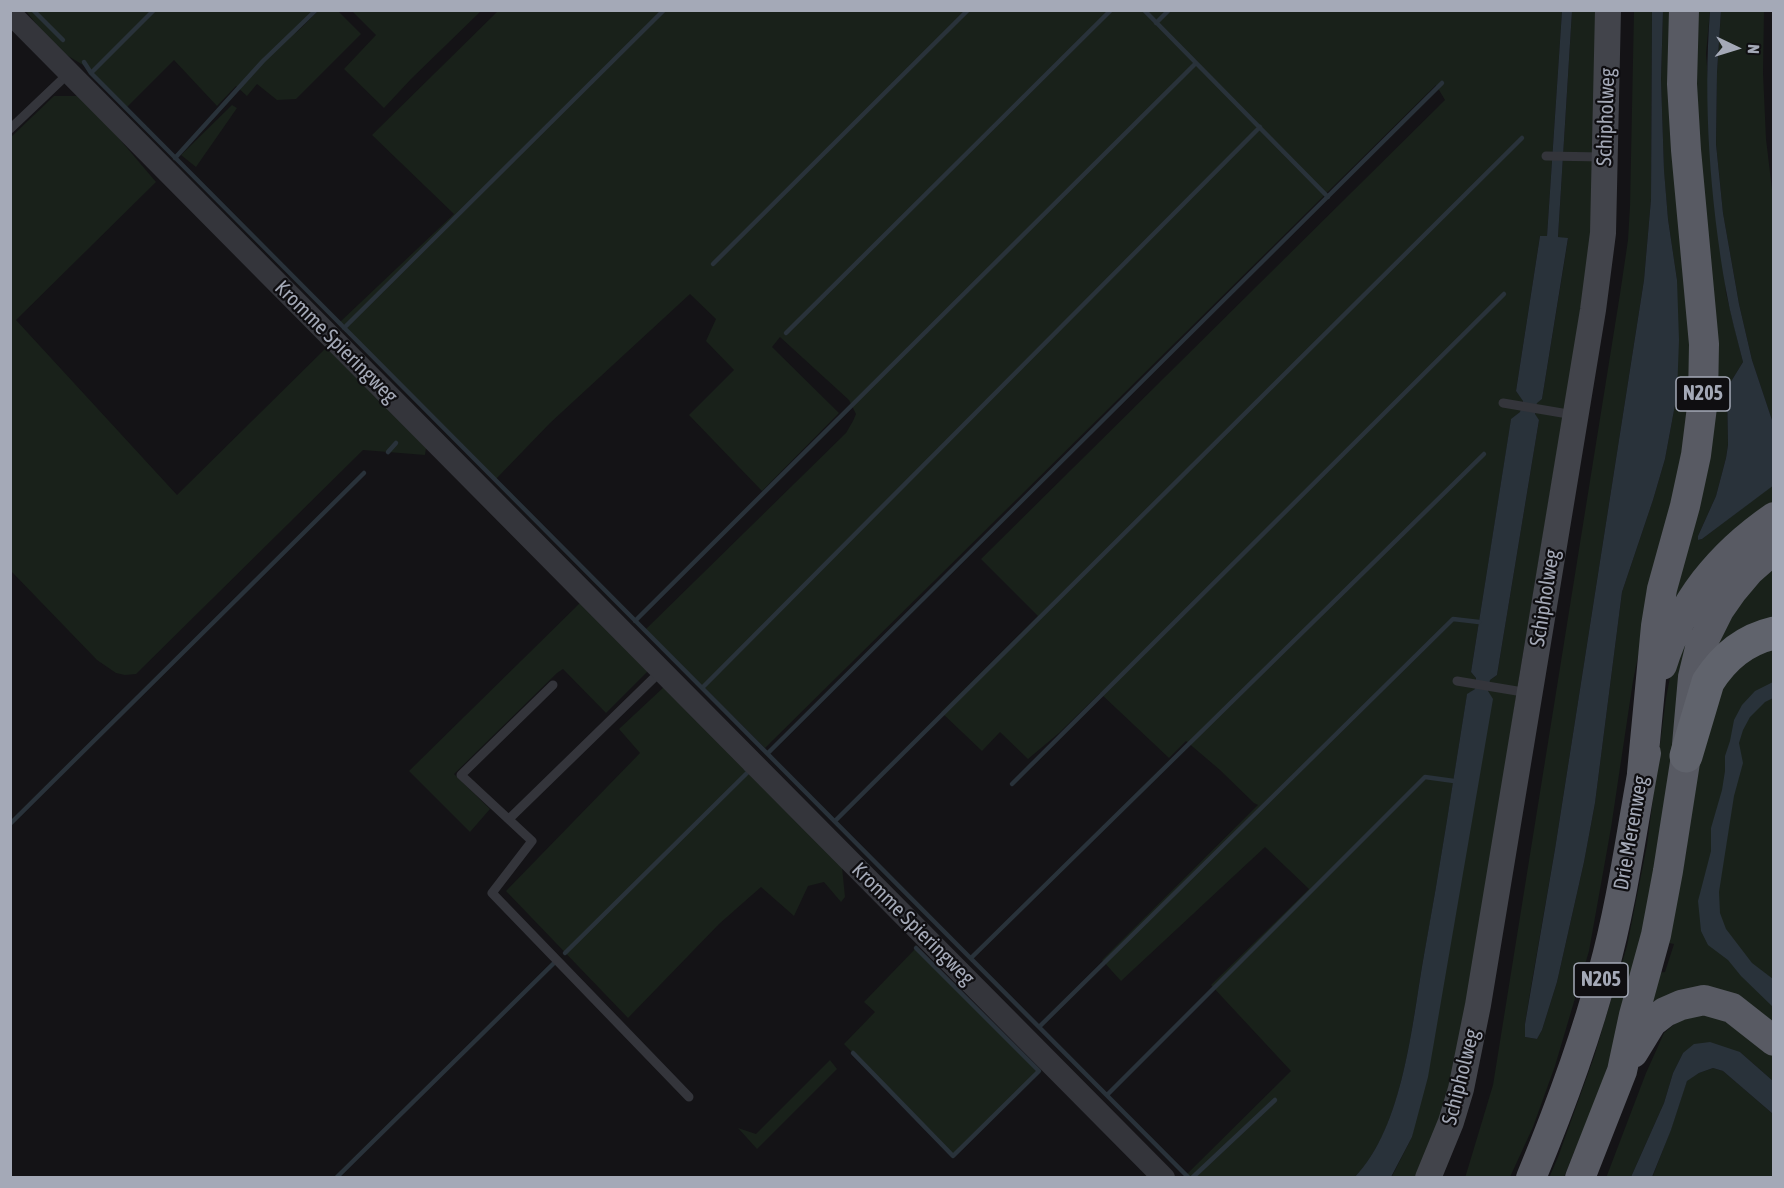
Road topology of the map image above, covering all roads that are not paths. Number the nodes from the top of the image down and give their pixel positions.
1 (1608, 10) edge
2 (1684, 10) edge
3 (10, 13) edge
4 (70, 72) junction
5 (10, 129) edge
6 (1549, 156) dead end
7 (1605, 157) junction
8 (1503, 404) dead end
9 (1576, 416) junction
10 (1773, 517) edge
11 (1773, 549) edge
12 (1773, 633) edge
13 (662, 670) junction
14 (1457, 681) dead end
15 (553, 685) dead end
16 (1530, 693) junction
17 (1686, 756) junction
18 (1642, 773) junction
19 (509, 819) junction
20 (1773, 1041) edge
21 (1622, 1071) junction
22 (689, 1097) dead end
23 (1164, 1178) edge
24 (1428, 1178) edge
25 (1531, 1178) edge
26 (1580, 1178) edge

1 - 7 main road, Schipholweg
2 - 18 highway, N205
3 - 4 street, Kromme Spieringweg
4 - 5 lane
4 - 13 street, Kromme Spieringweg
6 - 7 lane
7 - 9 main road, Schipholweg
8 - 9 lane
9 - 16 main road, Schipholweg
10 - 18 highway, Drie Merenweg / N205
11 - 17 highway, Drie Merenweg / N205
12 - 17 highway, N205
13 - 19 lane
13 - 23 street, Kromme Spieringweg
14 - 16 lane
15 - 19 lane
16 - 24 main road, Schipholweg
17 - 21 highway, Drie Merenweg / N205
18 - 25 highway, Drie Merenweg / N205
19 - 22 lane
20 - 21 highway, N205
21 - 26 highway, Drie Merenweg / N205

